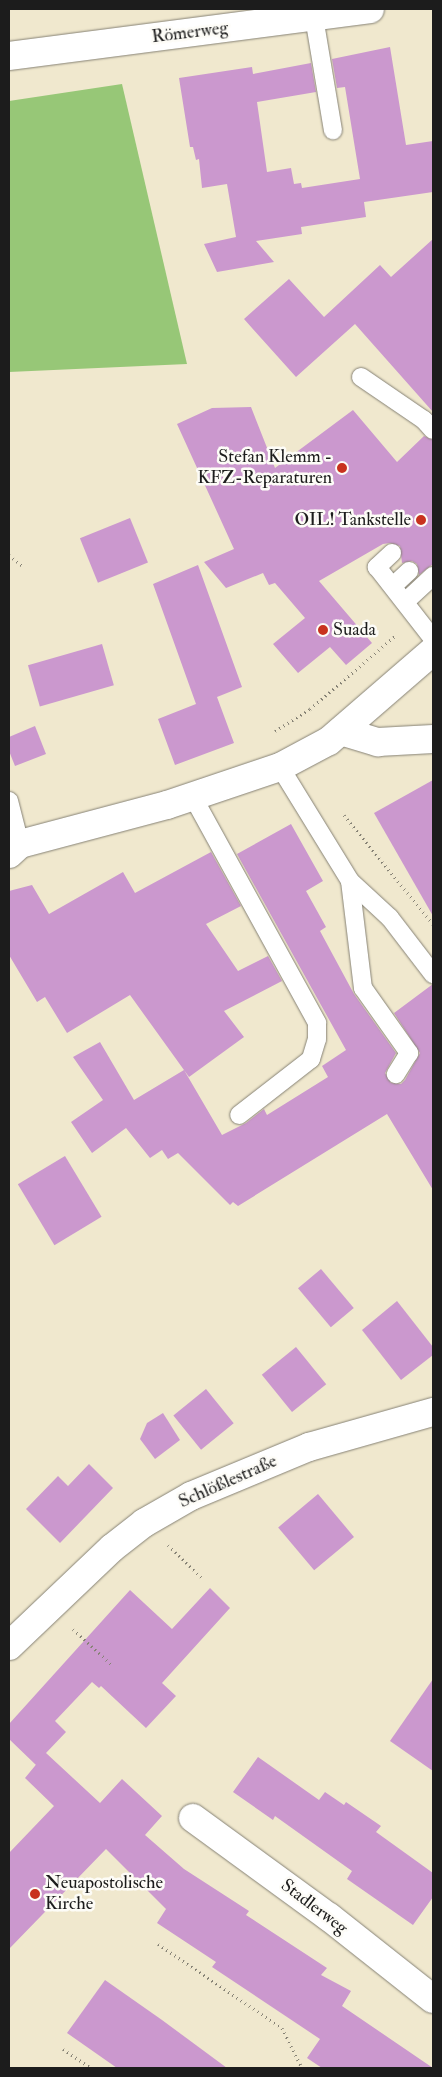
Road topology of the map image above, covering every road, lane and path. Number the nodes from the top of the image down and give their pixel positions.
1 (370, 9) edge
2 (314, 17) junction
3 (9, 56) edge
4 (333, 130) dead end
5 (361, 377) dead end
6 (433, 430) edge
7 (392, 553) dead end
8 (9, 555) edge
9 (24, 567) dead end
10 (409, 571) dead end
11 (433, 576) edge
12 (393, 586) junction
13 (404, 602) junction
14 (417, 618) junction
15 (433, 639) edge
16 (433, 651) edge
17 (271, 734) dead end
18 (335, 736) junction
19 (433, 740) edge
20 (280, 766) junction
21 (193, 797) junction
22 (9, 801) edge
23 (342, 812) dead end
24 (13, 846) edge
25 (350, 881) junction
26 (433, 924) edge
27 (433, 974) edge
28 (396, 1074) dead end
29 (240, 1115) dead end
30 (433, 1412) edge
31 (144, 1523) junction
32 (202, 1578) dead end
33 (48, 1605) junction
34 (9, 1646) edge
35 (113, 1666) dead end
36 (193, 1818) dead end
37 (158, 1944) dead end
38 (433, 1999) edge
39 (63, 2049) dead end
40 (91, 2068) edge
41 (302, 2068) edge

1 - 2 street, Römerweg
2 - 3 street, Römerweg
2 - 4 lane
5 - 6 lane
7 - 12 lane
8 - 9 path
10 - 12 lane
11 - 13 lane
12 - 13 lane
13 - 14 lane
14 - 15 lane
14 - 17 path
16 - 18 street
18 - 19 street
18 - 20 street
20 - 21 street
20 - 25 lane
21 - 24 street
21 - 29 lane
22 - 24 lane
23 - 26 path
25 - 27 lane
25 - 28 lane
30 - 31 street, Schlößlestraße
31 - 32 path
31 - 33 street, Schlößlestraße
33 - 34 street, Schlößlestraße
33 - 35 path
36 - 38 street, Stadlerweg
37 - 41 path
39 - 40 path

